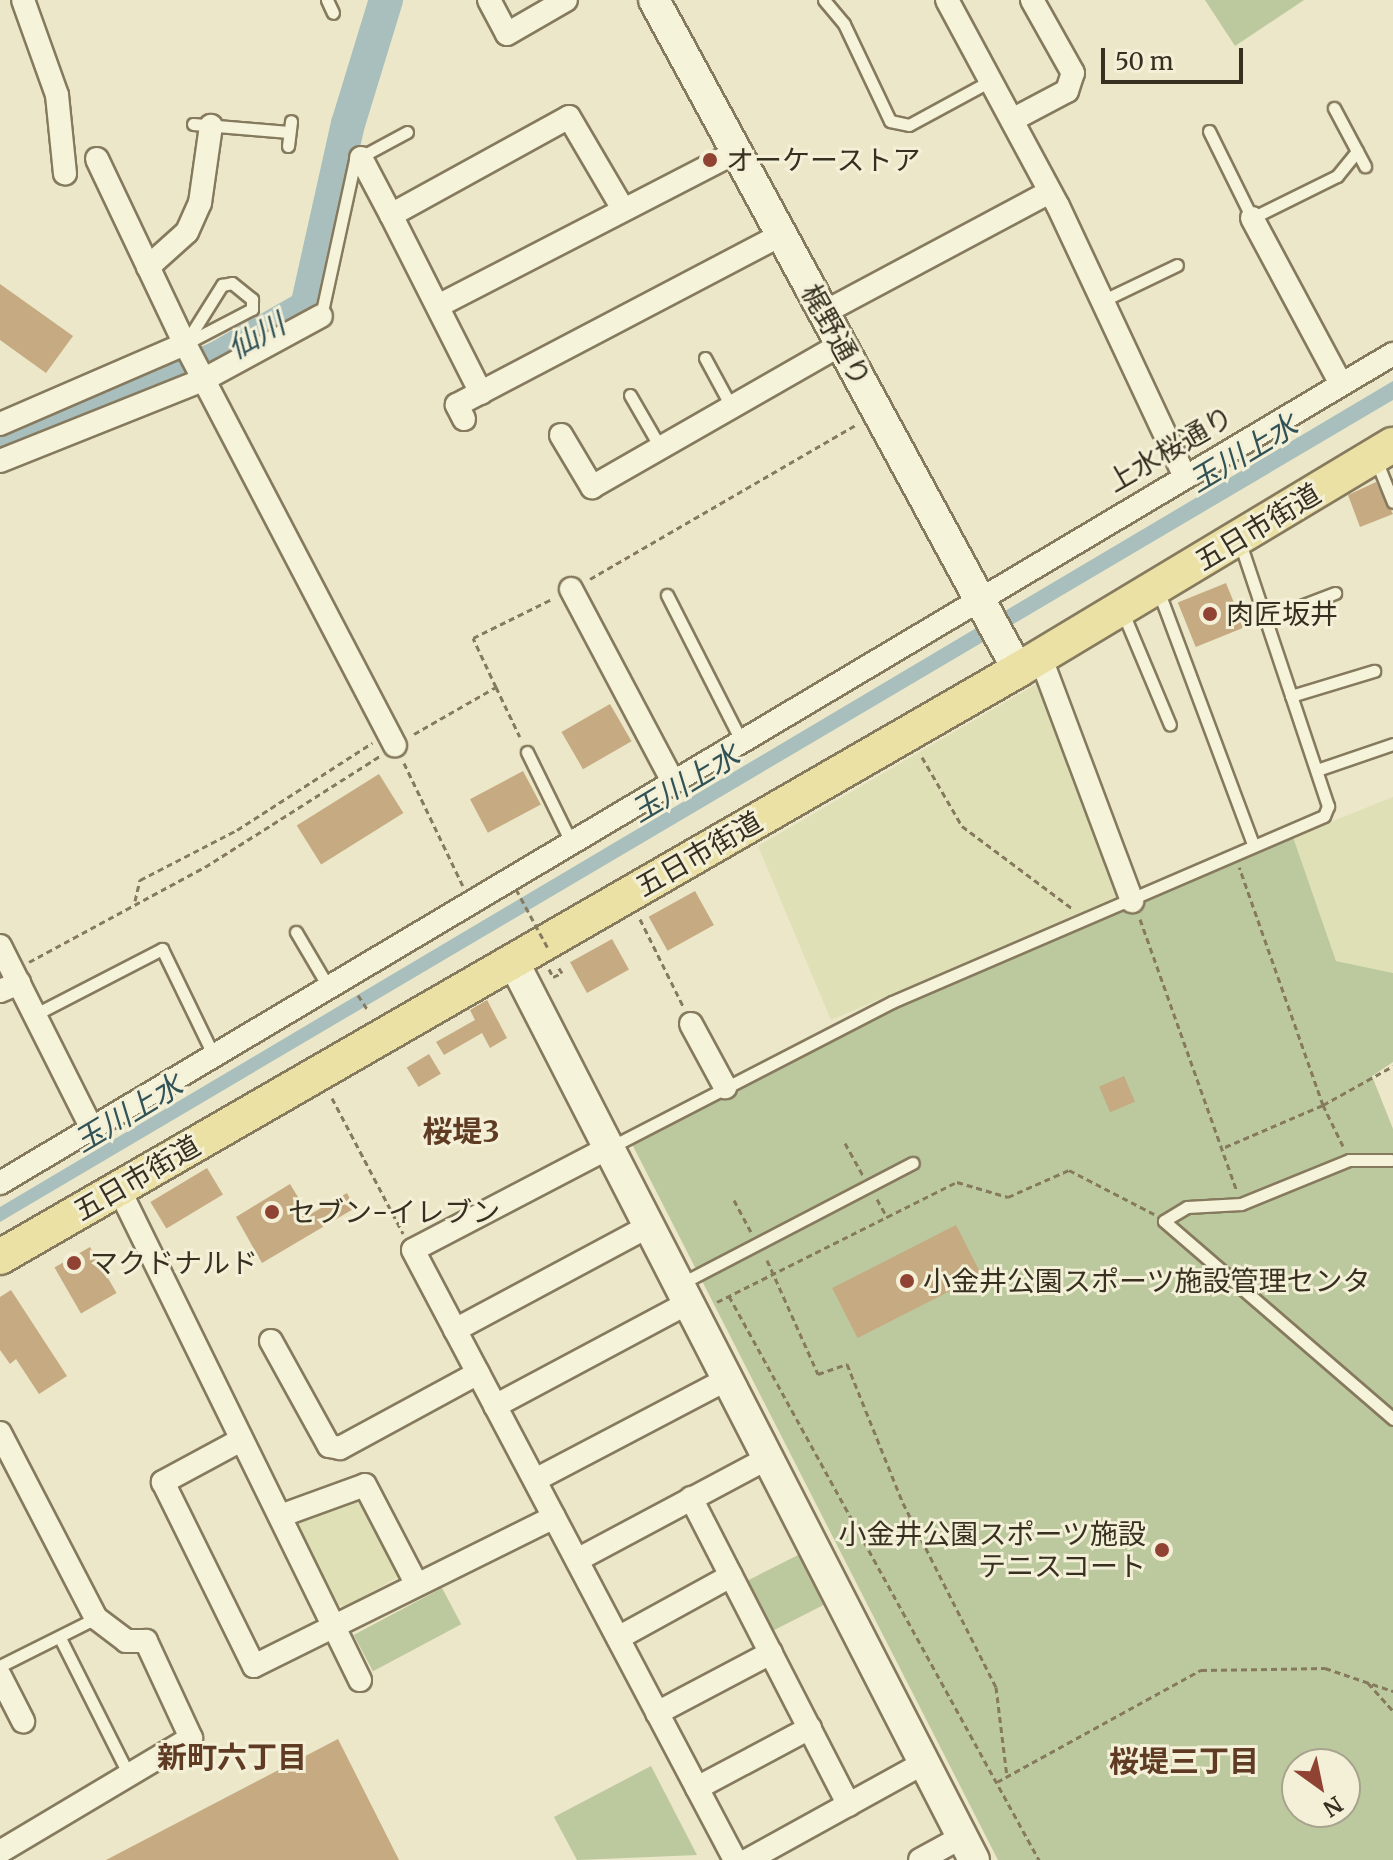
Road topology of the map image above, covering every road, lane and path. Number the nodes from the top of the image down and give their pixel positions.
1 (23, 0) edge
2 (327, 0) edge
3 (489, 0) edge
4 (566, 0) edge
5 (654, 0) edge
6 (824, 0) edge
7 (1032, 0) edge
8 (956, 3) edge
9 (333, 13) dead end
10 (990, 81) junction
11 (1334, 108) dead end
12 (1012, 120) junction
13 (202, 125) joint
14 (1209, 131) dead end
15 (407, 132) dead end
16 (288, 146) dead end
17 (1357, 151) junction
18 (735, 153) junction
19 (361, 158) junction
20 (97, 159) dead end
21 (1365, 166) dead end
22 (65, 174) dead end
23 (1050, 192) junction
24 (623, 209) junction
25 (391, 215) junction
26 (1252, 218) junction
27 (781, 235) junction
28 (1177, 265) dead end
29 (148, 267) junction
30 (1102, 301) junction
31 (438, 306) junction
32 (823, 313) junction
33 (321, 316) joint
34 (840, 345) junction
35 (187, 349) junction
36 (1393, 354) edge
37 (705, 358) dead end
38 (203, 380) junction
39 (1341, 384) junction
40 (481, 393) junction
41 (630, 395) dead end
42 (731, 406) junction
43 (877, 411) junction
44 (464, 419) dead end
45 (0, 424) edge
46 (561, 435) dead end
47 (660, 447) junction
48 (1384, 450) edge
49 (0, 461) edge
50 (1184, 475) junction
51 (1393, 502) edge
52 (1238, 539) junction
53 (1156, 587) junction
54 (571, 589) junction
55 (1335, 593) dead end
56 (667, 595) dead end
57 (981, 604) junction
58 (1121, 609) junction
59 (1267, 619) junction
60 (1020, 657) junction
61 (1374, 671) dead end
62 (496, 687) junction
63 (1291, 696) junction
64 (1170, 725) dead end
65 (907, 733) junction
66 (392, 739) junction
67 (742, 742) junction
68 (1393, 744) edge
69 (527, 752) joint
70 (1317, 770) junction
71 (673, 782) junction
72 (571, 842) junction
73 (1253, 844) junction
74 (1234, 852) junction
75 (516, 889) dead end
76 (628, 895) junction
77 (1132, 901) junction
78 (135, 902) junction
79 (471, 903) junction
80 (1079, 920) junction
81 (296, 932) dead end
82 (0, 946) edge
83 (549, 950) dead end
84 (513, 961) junction
85 (10, 981) edge
86 (353, 987) dead end
87 (330, 989) junction
88 (36, 1014) junction
89 (374, 1018) dead end
90 (691, 1024) joint
91 (214, 1056) junction
92 (1393, 1066) edge
93 (319, 1073) junction
94 (725, 1087) junction
95 (1323, 1105) junction
96 (92, 1129) junction
97 (845, 1143) dead end
98 (610, 1147) junction
99 (1225, 1147) junction
100 (1349, 1160) junction
101 (1391, 1160) dead end
102 (913, 1163) dead end
103 (863, 1176) dead end
104 (0, 1183) edge
105 (119, 1189) junction
106 (877, 1199) dead end
107 (734, 1200) dead end
108 (1241, 1204) junction
109 (887, 1217) junction
110 (1164, 1221) junction
111 (651, 1225) junction
112 (753, 1235) dead end
113 (413, 1250) junction
114 (0, 1257) edge
115 (767, 1260) dead end
116 (773, 1274) junction
117 (729, 1296) junction
118 (689, 1299) junction
119 (455, 1330) junction
120 (271, 1341) dead end
121 (478, 1373) junction
122 (729, 1378) junction
123 (495, 1406) junction
124 (1393, 1419) edge
125 (0, 1433) edge
126 (241, 1440) junction
127 (770, 1457) junction
128 (535, 1480) junction
129 (691, 1498) junction
130 (280, 1516) junction
131 (554, 1517) junction
132 (577, 1560) junction
133 (731, 1576) junction
134 (416, 1583) junction
135 (96, 1618) junction
136 (333, 1625) junction
137 (60, 1638) junction
138 (618, 1638) junction
139 (771, 1653) junction
140 (0, 1666) edge
141 (0, 1676) edge
142 (360, 1680) dead end
143 (1366, 1680) junction
144 (1393, 1691) edge
145 (1393, 1711) edge
146 (657, 1713) junction
147 (23, 1721) dead end
148 (810, 1728) junction
149 (924, 1763) junction
150 (130, 1777) junction
151 (1007, 1777) junction
152 (997, 1782) junction
153 (697, 1788) junction
154 (849, 1805) junction
155 (968, 1849) edge
156 (0, 1852) edge
157 (735, 1860) edge
158 (748, 1860) edge
159 (920, 1860) edge
160 (1039, 1860) edge

1 - 22 street
2 - 9 lane
3 - 4 street
5 - 18 street, 梶野通り
6 - 10 lane
7 - 12 street
8 - 10 street
10 - 12 street
11 - 17 lane
12 - 23 street
13 - 16 lane
13 - 29 street
14 - 26 lane
15 - 19 lane
17 - 21 lane
17 - 26 lane
18 - 24 street
18 - 27 street, 梶野通り
19 - 25 street
19 - 33 lane
20 - 29 street
23 - 30 street
23 - 32 street
24 - 25 street
24 - 31 street
25 - 31 street
26 - 39 street
27 - 32 street, 梶野通り
27 - 40 street
28 - 30 lane
29 - 35 street
30 - 50 street
31 - 40 street
32 - 34 street, 梶野通り
33 - 38 street
34 - 42 street
34 - 43 street, 梶野通り
35 - 35 lane
35 - 38 street
35 - 45 street
36 - 39 street, 上水桜通り
37 - 42 lane
38 - 49 street
38 - 66 street
39 - 50 street, 上水桜通り
40 - 44 street
41 - 47 lane
42 - 47 street
43 - 54 path
43 - 57 street, 梶野通り
46 - 47 street
48 - 51 lane
48 - 52 main road, 五日市街道
50 - 57 street, 上水桜通り
52 - 53 main road, 五日市街道
52 - 59 lane
53 - 58 main road, 五日市街道
53 - 73 lane
54 - 62 path
54 - 71 street
55 - 59 lane
56 - 67 lane
57 - 60 street, 梶野通り
57 - 67 street, 上水桜通り
58 - 60 main road, 五日市街道
58 - 64 lane
59 - 63 lane
60 - 65 main road, 五日市街道
60 - 77 street
61 - 63 lane
62 - 66 path
62 - 69 path
63 - 70 lane
65 - 76 main road, 五日市街道
65 - 80 path
66 - 78 path
66 - 78 path
66 - 79 path
67 - 71 street, 上水桜通り
68 - 70 lane
69 - 72 lane
70 - 73 lane
71 - 72 street, 上水桜通り
72 - 79 street, 上水桜通り
73 - 74 lane
74 - 77 lane
74 - 95 path
75 - 83 path, bridge
76 - 84 main road, 五日市街道
76 - 90 path
77 - 80 lane
77 - 99 path
78 - 85 path
79 - 87 street, 上水桜通り
80 - 94 lane
81 - 87 lane
82 - 85 street
84 - 93 main road, 五日市街道
84 - 98 street
85 - 88 street
86 - 89 path
87 - 91 street, 上水桜通り
88 - 91 lane
88 - 96 street
90 - 94 street
91 - 96 street, 上水桜通り
92 - 95 path
93 - 105 main road, 五日市街道
93 - 113 path
94 - 98 lane
95 - 99 path
95 - 100 path
96 - 104 street, 上水桜通り
97 - 103 path
98 - 111 street
98 - 113 street
99 - 108 path
100 - 101 lane
100 - 108 lane
102 - 118 lane
105 - 114 main road, 五日市街道
105 - 126 street
106 - 109 path
107 - 112 path
108 - 110 lane
109 - 110 path
109 - 116 path
110 - 124 lane
111 - 118 street
111 - 119 street
113 - 119 street
115 - 116 path
116 - 117 path
116 - 151 path
117 - 118 path
117 - 152 path
118 - 122 street
118 - 123 street
119 - 121 street
120 - 121 street
121 - 123 street
122 - 127 street
122 - 128 street
123 - 128 street
125 - 135 street
126 - 130 street
126 - 136 street
127 - 129 street
127 - 149 street
128 - 131 street
129 - 132 street
129 - 133 street
130 - 134 street
130 - 136 street
131 - 132 street
131 - 134 street
132 - 138 street
133 - 138 street
133 - 139 street
134 - 136 street
135 - 137 lane
135 - 150 street
136 - 142 street
137 - 140 lane
137 - 150 lane
138 - 146 street
139 - 146 street
139 - 148 street
141 - 147 street
143 - 144 path
143 - 145 path
143 - 151 path
146 - 153 street
148 - 153 street
148 - 154 street
149 - 154 street
149 - 155 street
150 - 156 street
151 - 152 path
152 - 160 path
153 - 157 street
154 - 158 street
155 - 159 street

